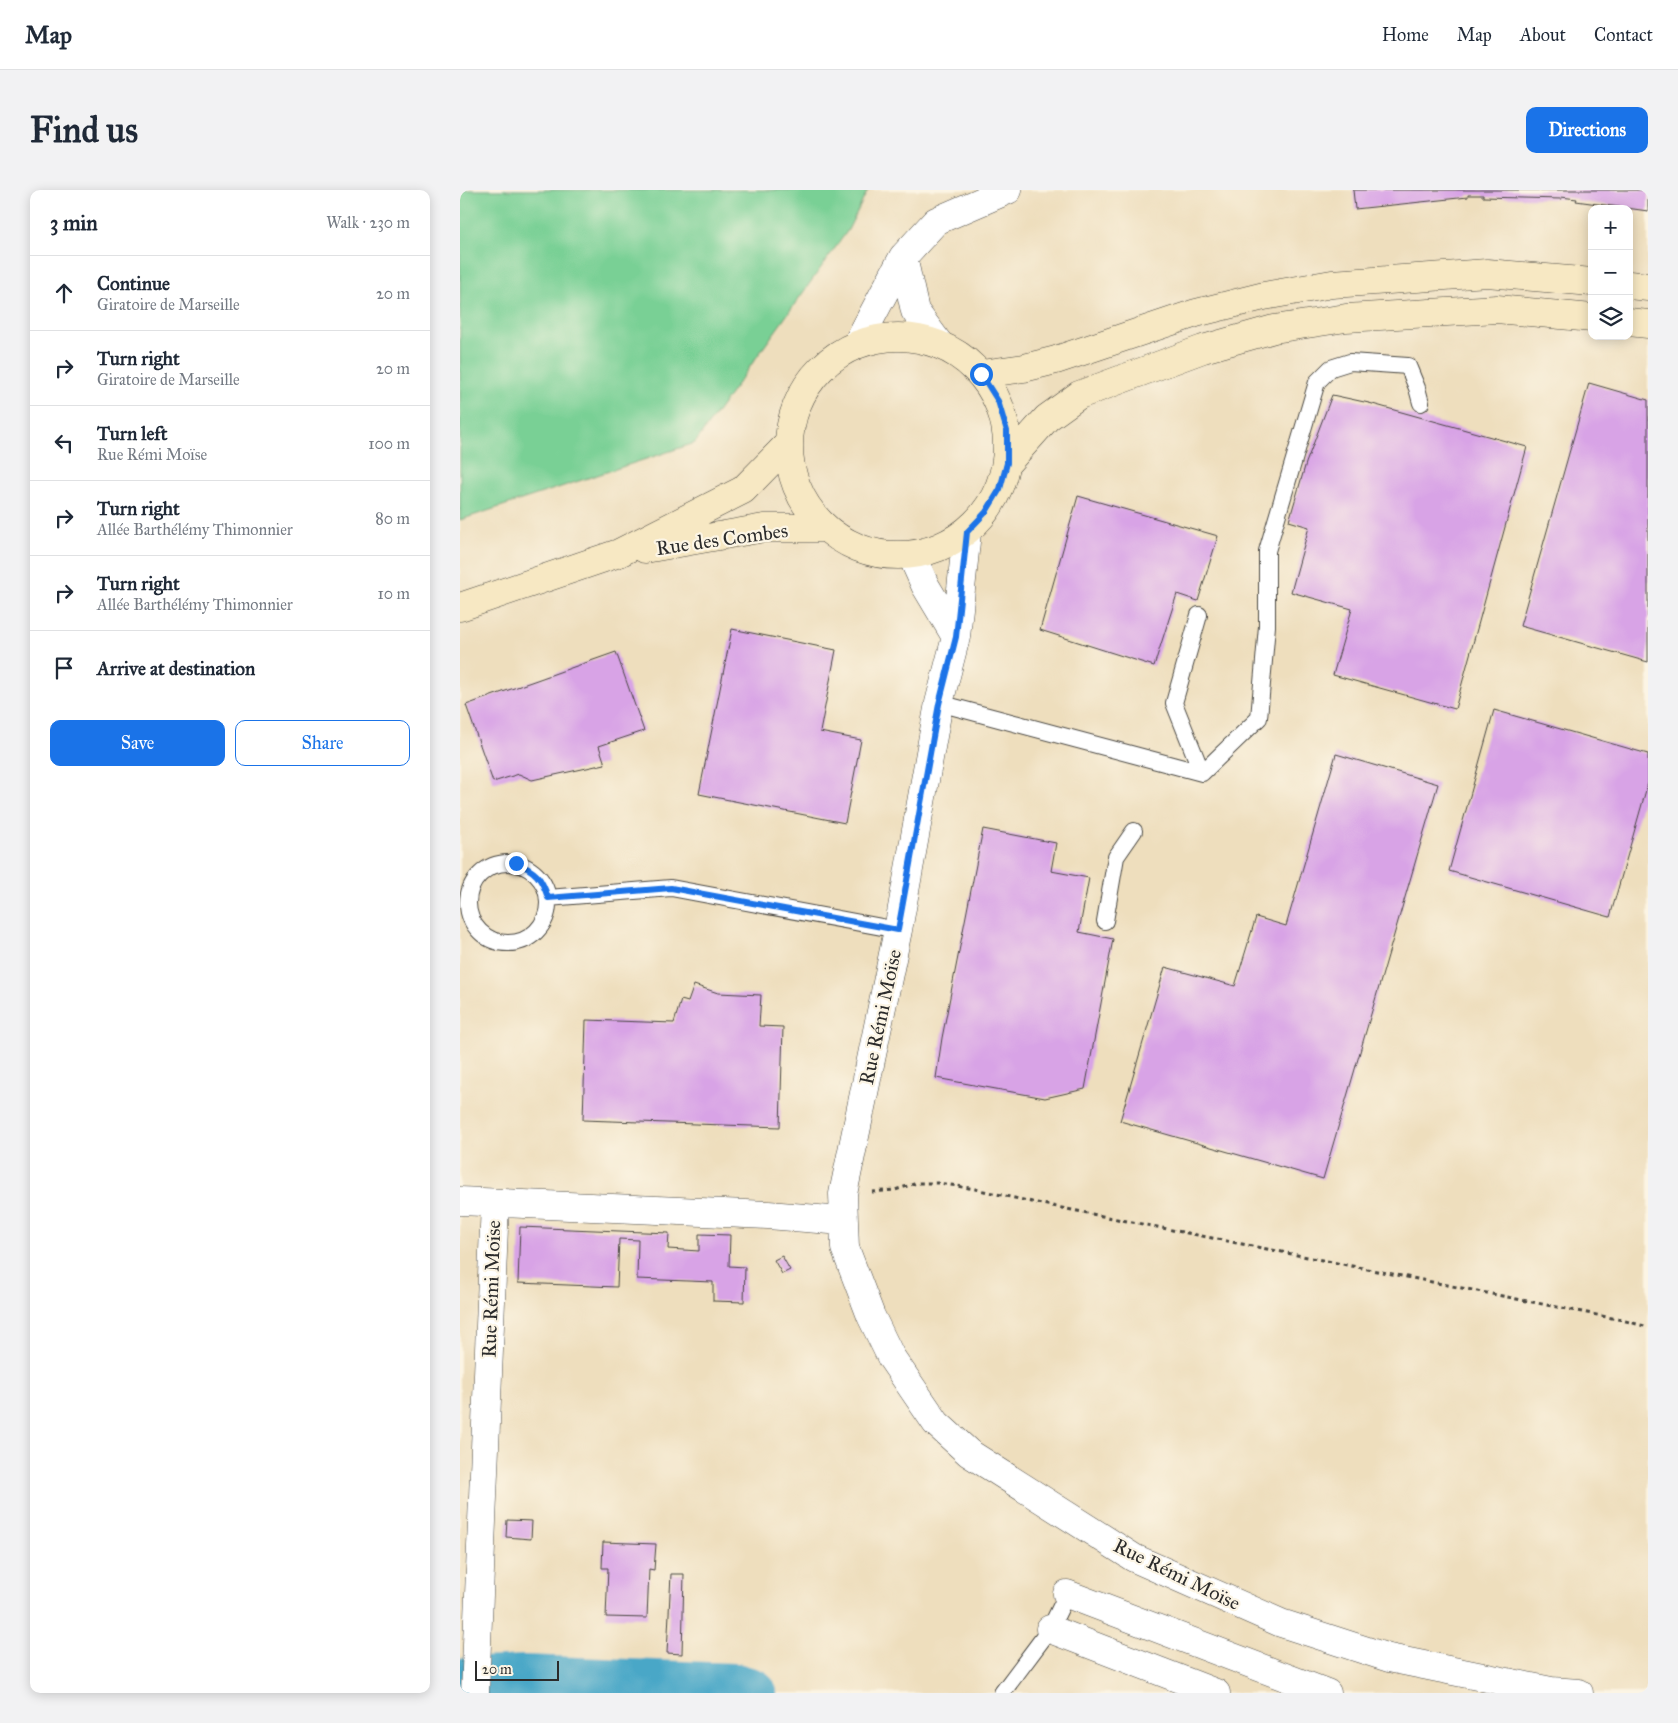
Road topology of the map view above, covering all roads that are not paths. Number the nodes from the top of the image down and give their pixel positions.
1 (1008, 190) edge
2 (902, 257) junction
3 (1588, 282) edge
4 (1633, 285) edge
5 (1648, 287) edge
6 (1588, 318) edge
7 (1633, 322) edge
8 (1648, 324) edge
9 (857, 344) junction
10 (940, 345) junction
11 (981, 374) junction
12 (1421, 403) dead end
13 (788, 444) junction
14 (1007, 463) junction
15 (824, 528) junction
16 (967, 532) junction
17 (619, 553) junction
18 (912, 556) junction
19 (460, 607) edge
20 (1199, 615) dead end
21 (956, 637) junction
22 (939, 704) junction
23 (1202, 773) junction
24 (1134, 832) dead end
25 (548, 898) junction
26 (1105, 921) dead end
27 (898, 930) junction
28 (460, 1201) edge
29 (495, 1203) junction
30 (843, 1221) junction
31 (1067, 1594) joint
32 (1050, 1629) junction
33 (1005, 1688) edge
34 (475, 1693) edge
35 (1216, 1693) edge
36 (1327, 1693) edge
37 (1578, 1693) edge

1 - 2 street
2 - 9 street
2 - 10 street
3 - 11 main road
4 - 5 main road
6 - 14 main road
7 - 8 main road
9 - 10 main road
9 - 13 main road
10 - 11 main road
11 - 14 main road
12 - 23 lane
13 - 15 main road
13 - 17 main road, Rue des Combes
14 - 16 main road
15 - 17 main road, Rue des Combes
15 - 18 main road
16 - 18 main road
16 - 21 street, Rue Rémi Moïse
17 - 19 main road, Rue des Combes
18 - 21 street
20 - 23 lane
21 - 22 street, Rue Rémi Moïse
22 - 23 lane
22 - 27 street, Rue Rémi Moïse
24 - 26 lane
25 - 25 lane
25 - 27 lane
27 - 30 street, Rue Rémi Moïse
28 - 29 street
29 - 30 street, Rue Rémi Moïse
29 - 34 street, Rue Rémi Moïse
30 - 37 street, Rue Rémi Moïse
31 - 32 lane
31 - 36 street
32 - 33 lane
32 - 35 street

